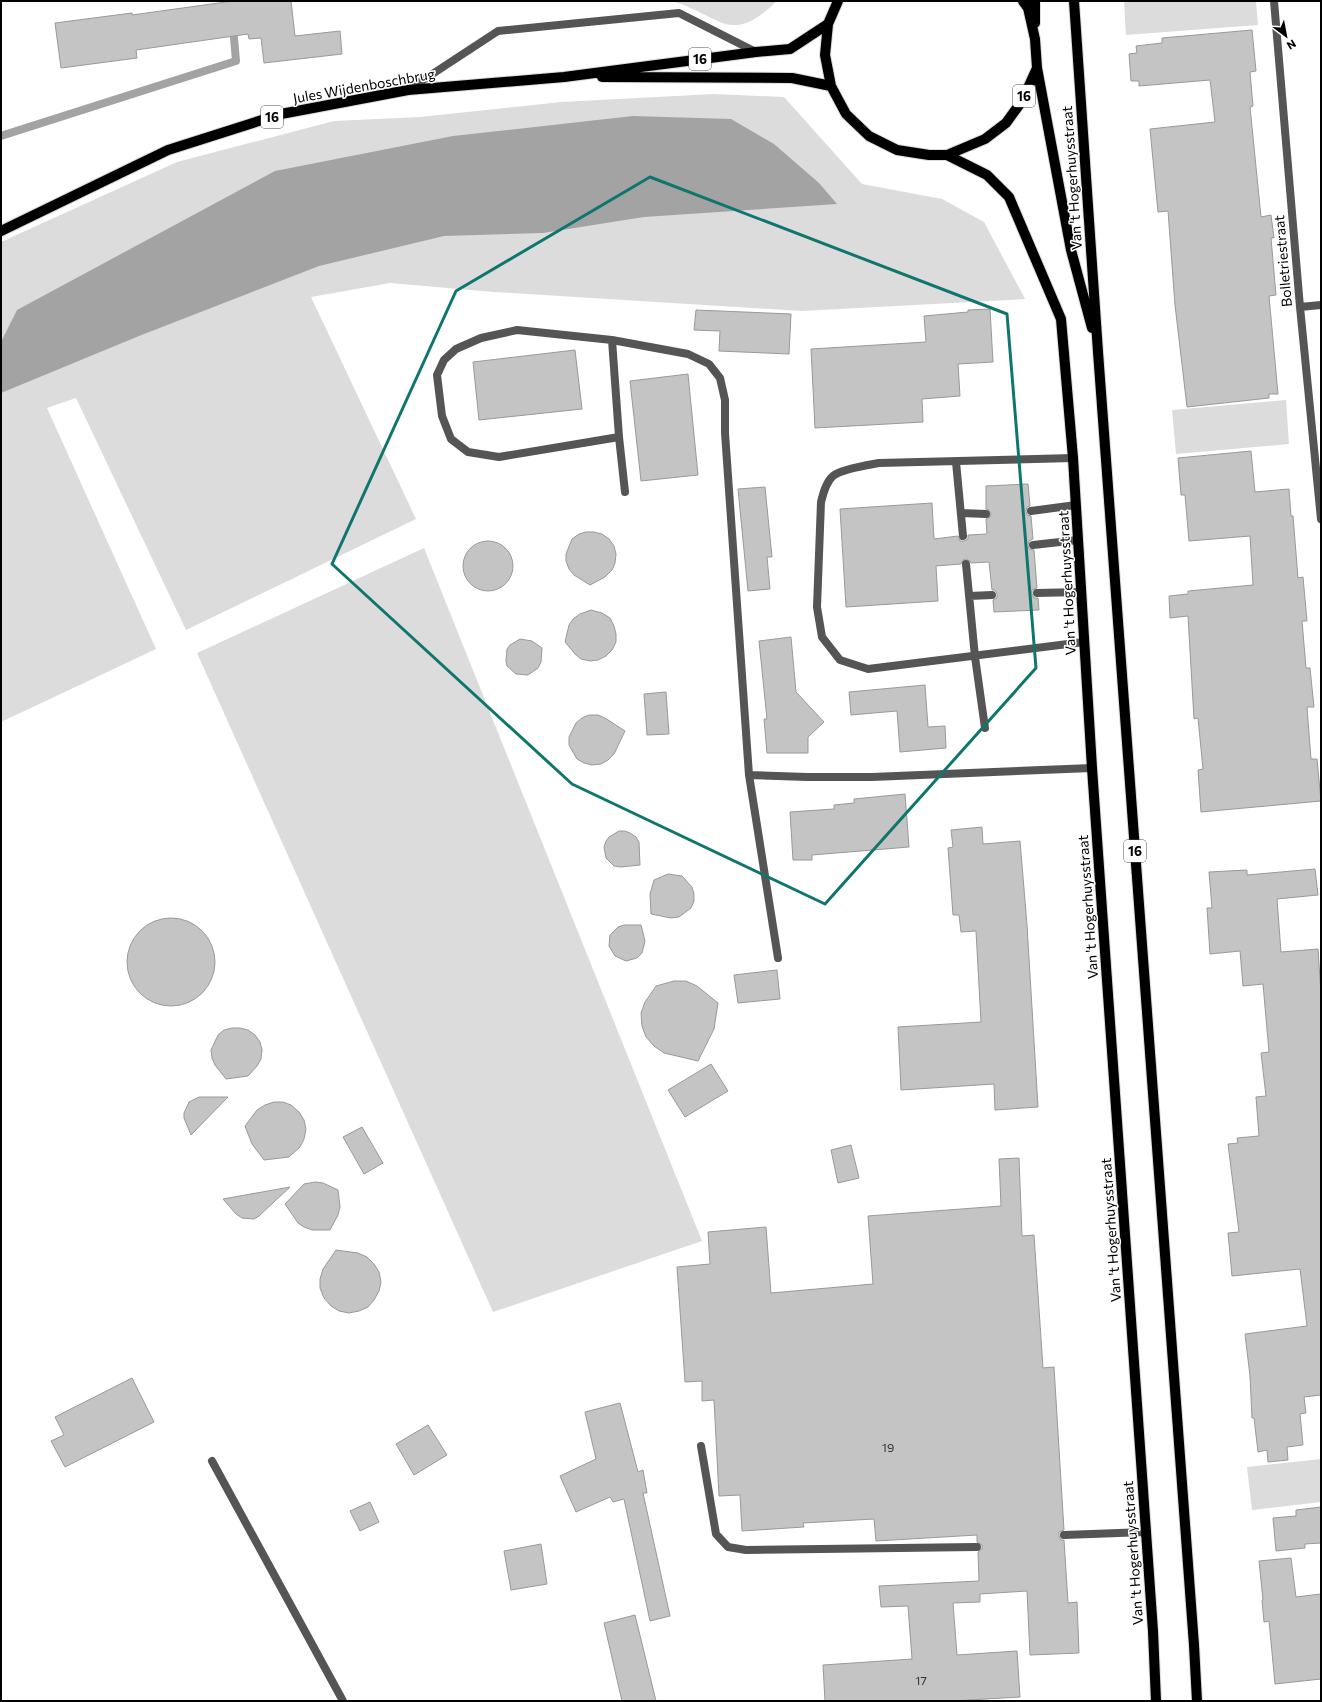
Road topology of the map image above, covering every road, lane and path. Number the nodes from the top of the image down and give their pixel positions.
1 (838, 1) edge
2 (1023, 1) edge
3 (1035, 1) edge
4 (1074, 1) edge
5 (1274, 1) edge
6 (828, 24) junction
7 (1035, 39) junction
8 (756, 52) junction
9 (1037, 68) junction
10 (564, 77) junction
11 (831, 86) junction
12 (408, 90) junction
13 (947, 155) junction
14 (1, 231) edge
15 (1321, 305) edge
16 (1300, 307) junction
17 (612, 340) junction
18 (1098, 352) junction
19 (619, 437) junction
20 (1073, 458) junction
21 (956, 462) junction
22 (625, 492) dead end
23 (1076, 506) junction
24 (1031, 511) dead end
25 (960, 513) junction
26 (986, 514) dead end
27 (1321, 519) edge
28 (963, 536) dead end
29 (1078, 540) junction
30 (1033, 545) dead end
31 (966, 564) dead end
32 (1081, 592) junction
33 (1037, 593) dead end
34 (992, 595) dead end
35 (969, 596) junction
36 (1084, 642) junction
37 (975, 657) junction
38 (986, 728) dead end
39 (1092, 768) junction
40 (749, 775) junction
41 (778, 958) dead end
42 (701, 1446) dead end
43 (212, 1461) dead end
44 (1146, 1532) junction
45 (1064, 1535) dead end
46 (977, 1547) dead end
47 (343, 1701) edge
48 (1156, 1701) edge
49 (1197, 1701) edge

1 - 6 main road, 16
2 - 7 main road, 16
3 - 7 main road
4 - 18 main road, Van 't Hogerhuysstraat / 16
5 - 16 street, Bolletriestraat
6 - 8 main road, Jules Wijdenboschbrug / 16
6 - 11 main road, 16
7 - 9 main road, 16
8 - 10 main road, Jules Wijdenboschbrug / 16
8 - 12 street
9 - 13 main road, 16
9 - 18 main road, Van 't Hogerhuysstraat
10 - 11 main road, Jules Wijdenboschbrug / 16
10 - 12 main road, Jules Wijdenboschbrug / 16
11 - 13 main road, 16
12 - 14 main road, Jules Wijdenboschbrug / 16
13 - 20 main road, Van 't Hogerhuysstraat / 16
15 - 16 street
16 - 27 street, Bolletriestraat
17 - 19 street
17 - 19 street
17 - 40 street
18 - 49 main road, Van 't Hogerhuysstraat / 16
19 - 22 street
20 - 21 street
20 - 23 main road, Van 't Hogerhuysstraat / 16
21 - 25 street
21 - 37 street
23 - 24 street
23 - 29 main road, Van 't Hogerhuysstraat / 16
25 - 26 street
25 - 28 street
29 - 30 street
29 - 32 main road, Van 't Hogerhuysstraat / 16
31 - 35 street
32 - 33 street
32 - 36 main road, Van 't Hogerhuysstraat / 16
34 - 35 street
35 - 37 street
36 - 37 street
36 - 39 main road, Van 't Hogerhuysstraat / 16
37 - 38 street
39 - 40 street
39 - 44 main road, Van 't Hogerhuysstraat / 16
40 - 41 street
42 - 46 street
43 - 47 street
44 - 45 street
44 - 48 main road, Van 't Hogerhuysstraat / 16

